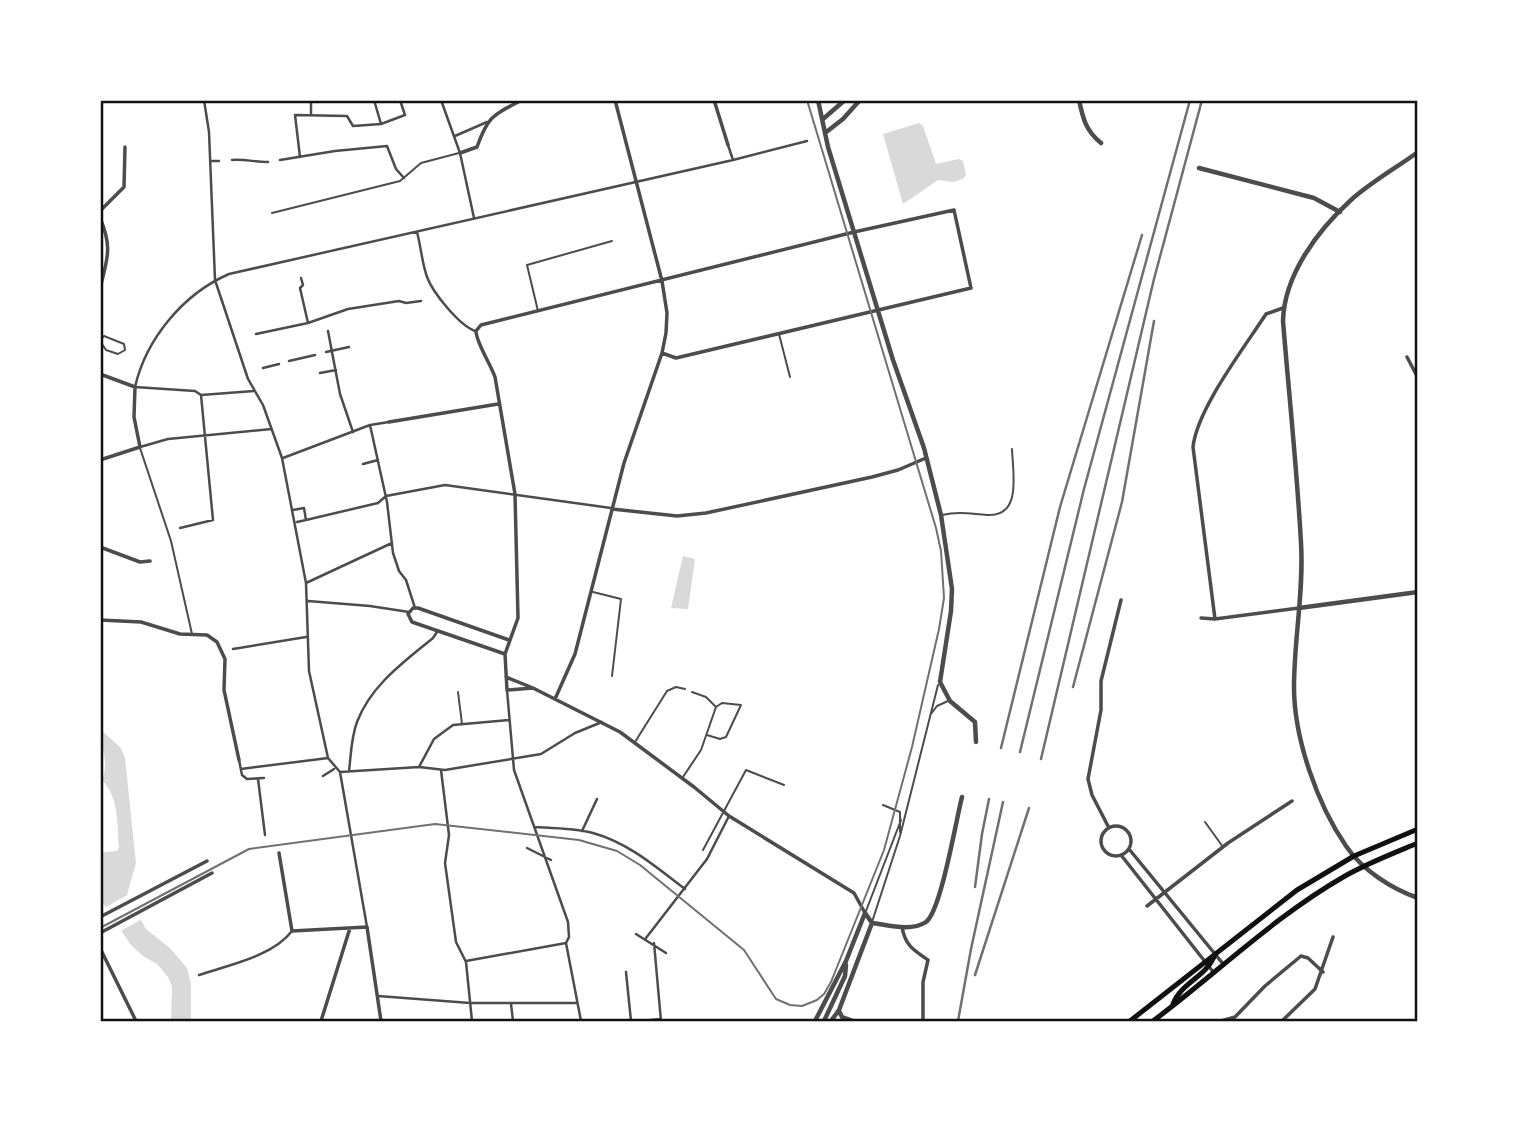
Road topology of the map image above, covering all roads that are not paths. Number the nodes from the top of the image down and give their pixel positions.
1 (204, 100) edge
2 (311, 100) edge
3 (374, 100) edge
4 (400, 100) edge
5 (441, 100) edge
6 (522, 100) edge
7 (615, 100) edge
8 (714, 100) edge
9 (818, 100) edge
10 (845, 100) edge
11 (860, 100) edge
12 (1079, 100) edge
13 (311, 116) junction
14 (487, 122) junction
15 (823, 122) junction
16 (381, 124) junction
17 (825, 133) junction
18 (455, 136) junction
19 (807, 141) dead end
20 (1101, 143) dead end
21 (728, 145) joint
22 (125, 147) dead end
23 (1418, 152) edge
24 (461, 154) junction
25 (300, 157) junction
26 (232, 160) dead end
27 (280, 160) dead end
28 (733, 160) junction
29 (210, 161) junction
30 (219, 161) dead end
31 (268, 162) dead end
32 (1199, 168) dead end
33 (404, 178) junction
34 (638, 181) junction
35 (100, 211) edge
36 (1340, 212) junction
37 (272, 213) dead end
38 (100, 218) edge
39 (474, 219) junction
40 (418, 232) junction
41 (854, 232) junction
42 (612, 242) dead end
43 (298, 258) junction
44 (299, 265) dead end
45 (301, 278) dead end
46 (215, 280) junction
47 (662, 281) junction
48 (100, 289) edge
49 (421, 301) dead end
50 (1283, 308) junction
51 (878, 309) junction
52 (538, 311) junction
53 (325, 318) junction
54 (308, 323) junction
55 (327, 324) dead end
56 (328, 331) dead end
57 (476, 331) junction
58 (779, 333) junction
59 (256, 334) dead end
60 (242, 338) dead end
61 (100, 340) edge
62 (236, 341) junction
63 (349, 347) dead end
64 (333, 351) junction
65 (326, 352) dead end
66 (662, 353) junction
67 (315, 355) dead end
68 (1407, 357) dead end
69 (289, 361) dead end
70 (279, 364) dead end
71 (263, 369) dead end
72 (336, 370) junction
73 (253, 372) dead end
74 (320, 373) dead end
75 (100, 374) edge
76 (247, 375) junction
77 (790, 377) dead end
78 (1418, 379) edge
79 (135, 387) junction
80 (254, 391) junction
81 (201, 395) junction
82 (498, 404) junction
83 (389, 422) joint
84 (370, 425) junction
85 (272, 429) junction
86 (353, 432) junction
87 (206, 435) junction
88 (140, 447) junction
89 (1012, 449) dead end
90 (282, 458) junction
91 (926, 458) junction
92 (100, 460) edge
93 (378, 461) junction
94 (363, 464) dead end
95 (515, 494) junction
96 (386, 496) junction
97 (612, 509) junction
98 (293, 510) junction
99 (941, 515) junction
100 (306, 520) junction
101 (296, 522) junction
102 (180, 528) dead end
103 (393, 543) junction
104 (100, 547) edge
105 (150, 561) dead end
106 (306, 583) junction
107 (592, 592) junction
108 (1418, 592) edge
109 (1121, 600) dead end
110 (308, 601) junction
111 (415, 608) junction
112 (1299, 608) junction
113 (409, 612) junction
114 (1201, 618) dead end
115 (1215, 619) junction
116 (100, 620) edge
117 (437, 631) junction
118 (192, 634) junction
119 (306, 637) junction
120 (509, 640) junction
121 (233, 649) dead end
122 (505, 654) junction
123 (612, 676) dead end
124 (506, 677) junction
125 (940, 682) junction
126 (533, 688) junction
127 (685, 689) dead end
128 (507, 690) junction
129 (458, 692) dead end
130 (692, 692) dead end
131 (555, 699) junction
132 (950, 701) junction
133 (716, 707) junction
134 (930, 715) junction
135 (509, 720) junction
136 (602, 722) junction
137 (462, 725) junction
138 (707, 734) junction
139 (976, 742) dead end
140 (635, 743) junction
141 (328, 758) junction
142 (513, 758) junction
143 (239, 760) joint
144 (419, 767) junction
145 (335, 768) junction
146 (241, 769) junction
147 (440, 770) junction
148 (349, 771) junction
149 (340, 772) junction
150 (323, 776) dead end
151 (264, 778) dead end
152 (682, 778) junction
153 (258, 779) junction
154 (784, 785) dead end
155 (962, 797) dead end
156 (597, 799) dead end
157 (1292, 801) dead end
158 (883, 805) dead end
159 (722, 811) junction
160 (729, 816) junction
161 (901, 820) junction
162 (1205, 822) dead end
163 (534, 827) junction
164 (1109, 828) junction
165 (1418, 829) edge
166 (582, 831) junction
167 (265, 835) dead end
168 (900, 836) junction
169 (1418, 843) edge
170 (1223, 847) junction
171 (527, 848) dead end
172 (1129, 849) junction
173 (703, 850) dead end
174 (279, 853) dead end
175 (1121, 855) junction
176 (1354, 856) junction
177 (544, 857) junction
178 (551, 860) dead end
179 (207, 861) dead end
180 (1365, 867) junction
181 (212, 873) dead end
182 (685, 890) junction
183 (1166, 893) junction
184 (1418, 898) edge
185 (1157, 899) junction
186 (1147, 906) dead end
187 (865, 913) junction
188 (100, 917) edge
189 (872, 923) junction
190 (367, 927) junction
191 (902, 927) junction
192 (351, 928) junction
193 (292, 931) junction
194 (100, 933) edge
195 (636, 934) dead end
196 (1333, 937) dead end
197 (646, 938) junction
198 (566, 943) junction
199 (654, 943) junction
200 (100, 948) edge
201 (667, 953) dead end
202 (1215, 954) junction
203 (466, 961) junction
204 (846, 961) junction
205 (1207, 964) junction
206 (1224, 965) junction
207 (626, 972) dead end
208 (1323, 972) junction
209 (1214, 973) junction
210 (198, 975) dead end
211 (378, 996) junction
212 (470, 1003) junction
213 (511, 1003) junction
214 (576, 1003) junction
215 (1172, 1007) junction
216 (839, 1010) junction
217 (661, 1020) edge
218 (136, 1021) edge
219 (321, 1021) edge
220 (381, 1021) edge
221 (472, 1021) edge
222 (513, 1021) edge
223 (581, 1021) edge
224 (631, 1021) edge
225 (640, 1021) edge
226 (815, 1021) edge
227 (824, 1021) edge
228 (831, 1021) edge
229 (853, 1021) edge
230 (923, 1021) edge
231 (1130, 1021) edge
232 (1153, 1021) edge
233 (1221, 1021) edge
234 (1282, 1021) edge

1 - 29 street
2 - 13 street
3 - 16 street
4 - 16 street
5 - 18 street
6 - 14 street
7 - 34 street
8 - 21 street
9 - 15 street
10 - 15 street
11 - 17 street
12 - 20 street
13 - 16 street
13 - 25 street
14 - 18 street
14 - 24 street
15 - 17 street
17 - 41 street
18 - 24 street
19 - 28 street
21 - 28 street
22 - 35 street
23 - 36 street
24 - 33 lane
24 - 39 street
25 - 27 street
25 - 33 street
26 - 31 street
28 - 34 street
29 - 30 street
29 - 46 street
32 - 36 street
33 - 37 lane
34 - 39 street
34 - 47 street
36 - 50 street
38 - 48 street
39 - 40 street
40 - 43 street
40 - 57 street
41 - 47 street
41 - 51 street
41 - 51 street
42 - 52 lane
43 - 44 street
43 - 46 street
45 - 54 street
46 - 62 street
46 - 79 street
47 - 52 street
47 - 66 street
49 - 53 street
50 - 112 street
50 - 115 street
51 - 58 street
51 - 91 street
52 - 57 street
53 - 54 street
53 - 55 street
54 - 59 street
56 - 64 street
57 - 82 street
58 - 66 street
58 - 77 lane
60 - 62 street
61 - 61 lane
62 - 76 street
63 - 64 street
64 - 65 street
64 - 72 street
66 - 97 street
67 - 69 street
68 - 78 street
70 - 71 street
72 - 74 street
72 - 86 street
73 - 76 street
75 - 79 street
76 - 80 street
79 - 81 street
79 - 88 street
80 - 81 street
80 - 85 street
81 - 87 street
82 - 83 street
82 - 95 street
83 - 84 street
84 - 86 street
84 - 93 street
85 - 87 street
85 - 90 street
86 - 90 street
87 - 88 street
87 - 102 street
88 - 92 street
88 - 118 lane
89 - 99 lane
90 - 98 street
91 - 97 street
91 - 99 street
93 - 94 street
93 - 96 street
95 - 96 street
95 - 97 street
95 - 120 street
96 - 100 street
96 - 103 street
97 - 107 street
98 - 100 street
98 - 101 street
99 - 125 street
100 - 101 street
101 - 106 street
103 - 106 street
103 - 111 street
104 - 105 street
106 - 110 street
107 - 123 lane
107 - 131 street
108 - 112 street
109 - 164 street
110 - 113 street
110 - 119 street
111 - 113 street
111 - 120 street
112 - 115 street
112 - 176 street
113 - 117 street
114 - 115 street
116 - 118 street
117 - 122 street
117 - 148 street
118 - 143 street
119 - 121 street
119 - 141 street
120 - 122 street
122 - 124 street
124 - 126 street
124 - 128 street
125 - 132 street
125 - 134 lane
126 - 128 street
126 - 131 street
127 - 140 lane
128 - 135 street
129 - 137 lane
130 - 133 lane
131 - 136 street
132 - 134 lane
132 - 139 street
133 - 138 lane
133 - 138 lane
134 - 168 lane
135 - 137 street
135 - 142 street
136 - 140 street
136 - 142 street
137 - 144 street
138 - 152 lane
140 - 152 street
141 - 145 street
141 - 146 street
142 - 147 street
142 - 163 street
143 - 146 street
144 - 147 street
144 - 148 street
145 - 149 street
145 - 150 street
146 - 153 street
147 - 203 street
148 - 149 street
149 - 190 street
151 - 153 street
152 - 159 street
153 - 167 street
154 - 159 lane
155 - 191 street
156 - 166 street
157 - 170 street
158 - 161 lane
159 - 160 street
159 - 173 lane
160 - 182 street
160 - 187 street
161 - 168 lane
161 - 187 lane
162 - 170 lane
163 - 166 street
163 - 177 street
164 - 172 street
164 - 175 street
165 - 176 main road
166 - 182 street
168 - 189 lane
169 - 180 main road
170 - 183 street
171 - 177 street
172 - 175 street
172 - 183 street
174 - 193 street
175 - 185 street
176 - 180 street
176 - 202 main road
177 - 178 street
177 - 198 street
179 - 188 street
180 - 184 street
180 - 206 main road
181 - 194 street
182 - 197 street
183 - 185 street
183 - 202 street
185 - 186 street
185 - 205 street
187 - 189 street
187 - 204 street
189 - 191 street
189 - 216 street
190 - 192 street
190 - 211 street
191 - 230 street
192 - 193 street
192 - 219 street
193 - 210 street
195 - 197 street
196 - 208 street
197 - 199 street
198 - 203 street
198 - 214 street
199 - 201 street
199 - 217 street
200 - 218 street
202 - 205 main road
202 - 206 street
203 - 212 street
204 - 226 street
204 - 227 street
205 - 209 street
205 - 215 main road
205 - 231 main road
206 - 209 main road
207 - 224 street
208 - 233 street
208 - 234 street
209 - 215 main road
211 - 212 street
211 - 220 street
212 - 213 street
212 - 221 street
213 - 214 street
213 - 222 street
214 - 223 street
215 - 232 main road
216 - 228 street
216 - 229 street
217 - 225 street

